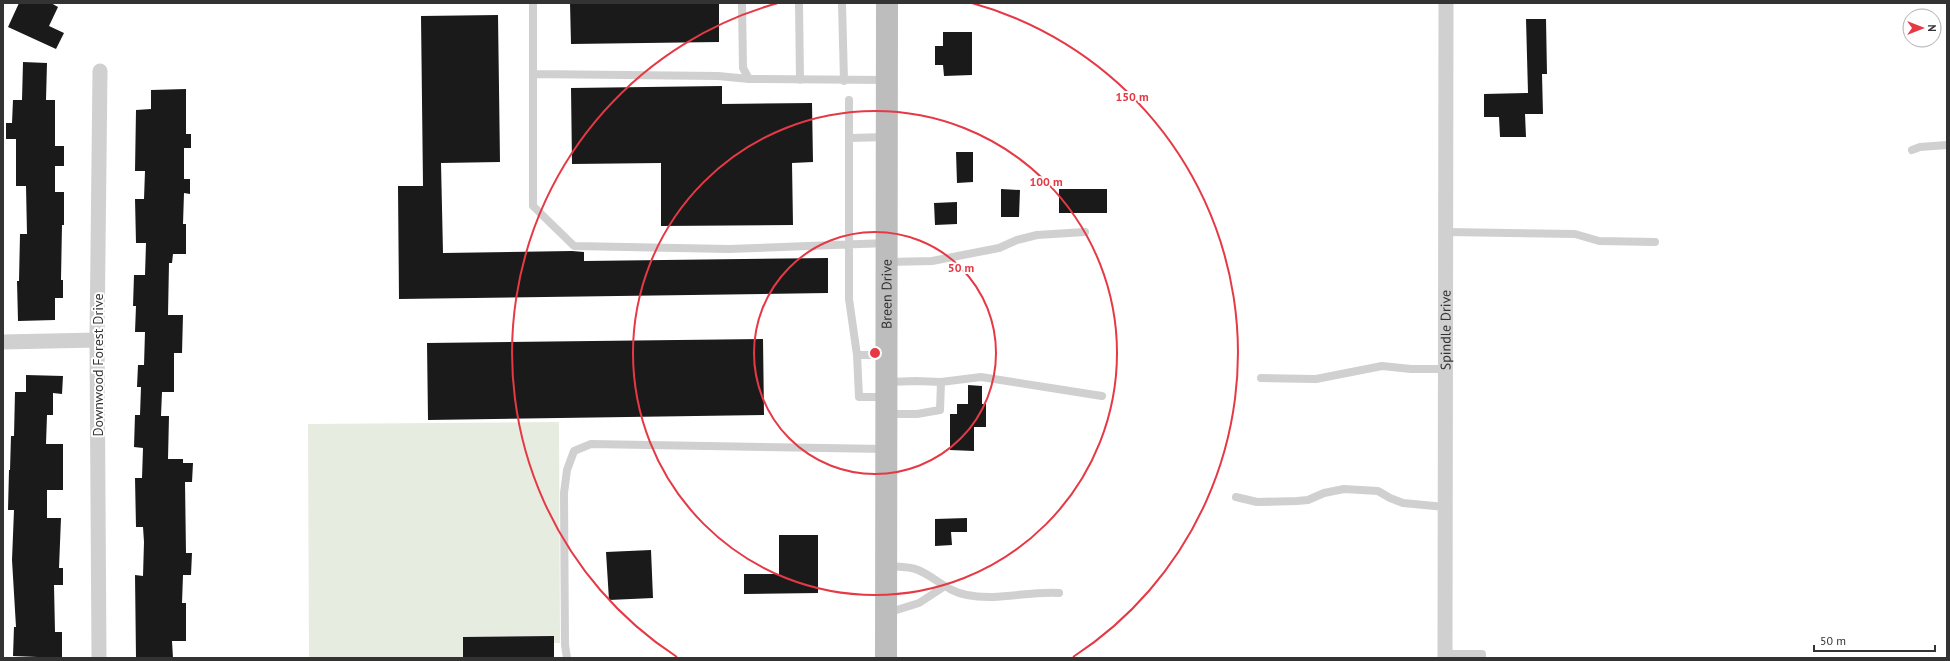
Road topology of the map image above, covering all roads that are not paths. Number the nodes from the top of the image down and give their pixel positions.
1 (533, 3) edge
2 (742, 3) edge
3 (799, 3) edge
4 (842, 3) edge
5 (887, 3) edge
6 (1446, 3) edge
7 (100, 72) dead end
8 (533, 74) junction
9 (749, 79) junction
10 (800, 80) junction
11 (887, 80) junction
12 (844, 81) junction
13 (850, 100) dead end
14 (887, 136) junction
15 (850, 138) junction
16 (1947, 145) edge
17 (1912, 150) dead end
18 (1085, 232) dead end
19 (1447, 232) junction
20 (1655, 242) dead end
21 (850, 244) junction
22 (887, 253) junction
23 (97, 340) junction
24 (3, 342) edge
25 (857, 355) junction
26 (887, 355) junction
27 (1446, 369) junction
28 (1261, 378) dead end
29 (941, 382) junction
30 (1102, 396) dead end
31 (887, 398) junction
32 (886, 449) junction
33 (1236, 497) dead end
34 (1445, 507) junction
35 (886, 566) junction
36 (945, 586) junction
37 (1059, 593) dead end
38 (886, 613) junction
39 (1445, 656) edge
40 (99, 658) edge
41 (567, 658) edge
42 (886, 658) edge
43 (1482, 658) edge

1 - 8 lane
2 - 9 lane
3 - 10 lane
4 - 12 lane
5 - 11 street, Breen Drive
6 - 19 street, Spindle Drive
7 - 23 street, Downwood Forest Drive
8 - 9 lane
8 - 21 lane
9 - 10 lane
10 - 12 lane
11 - 12 lane
11 - 14 street, Breen Drive
13 - 15 lane
14 - 15 lane
14 - 22 street, Breen Drive
15 - 21 lane
16 - 17 lane
18 - 22 lane
19 - 20 lane
19 - 27 street, Spindle Drive
21 - 22 lane
21 - 25 lane
22 - 26 street, Breen Drive
23 - 24 street
23 - 40 street, Downwood Forest Drive
25 - 26 lane
25 - 31 lane
26 - 31 street, Breen Drive
27 - 28 lane
27 - 34 street, Spindle Drive
29 - 30 lane
29 - 31 lane
29 - 31 lane
31 - 32 street, Breen Drive
32 - 35 street, Breen Drive
32 - 41 lane
33 - 34 lane
34 - 39 street, Spindle Drive
35 - 36 lane
35 - 38 street, Breen Drive
36 - 37 lane
36 - 38 lane
38 - 42 street, Breen Drive
39 - 43 lane

